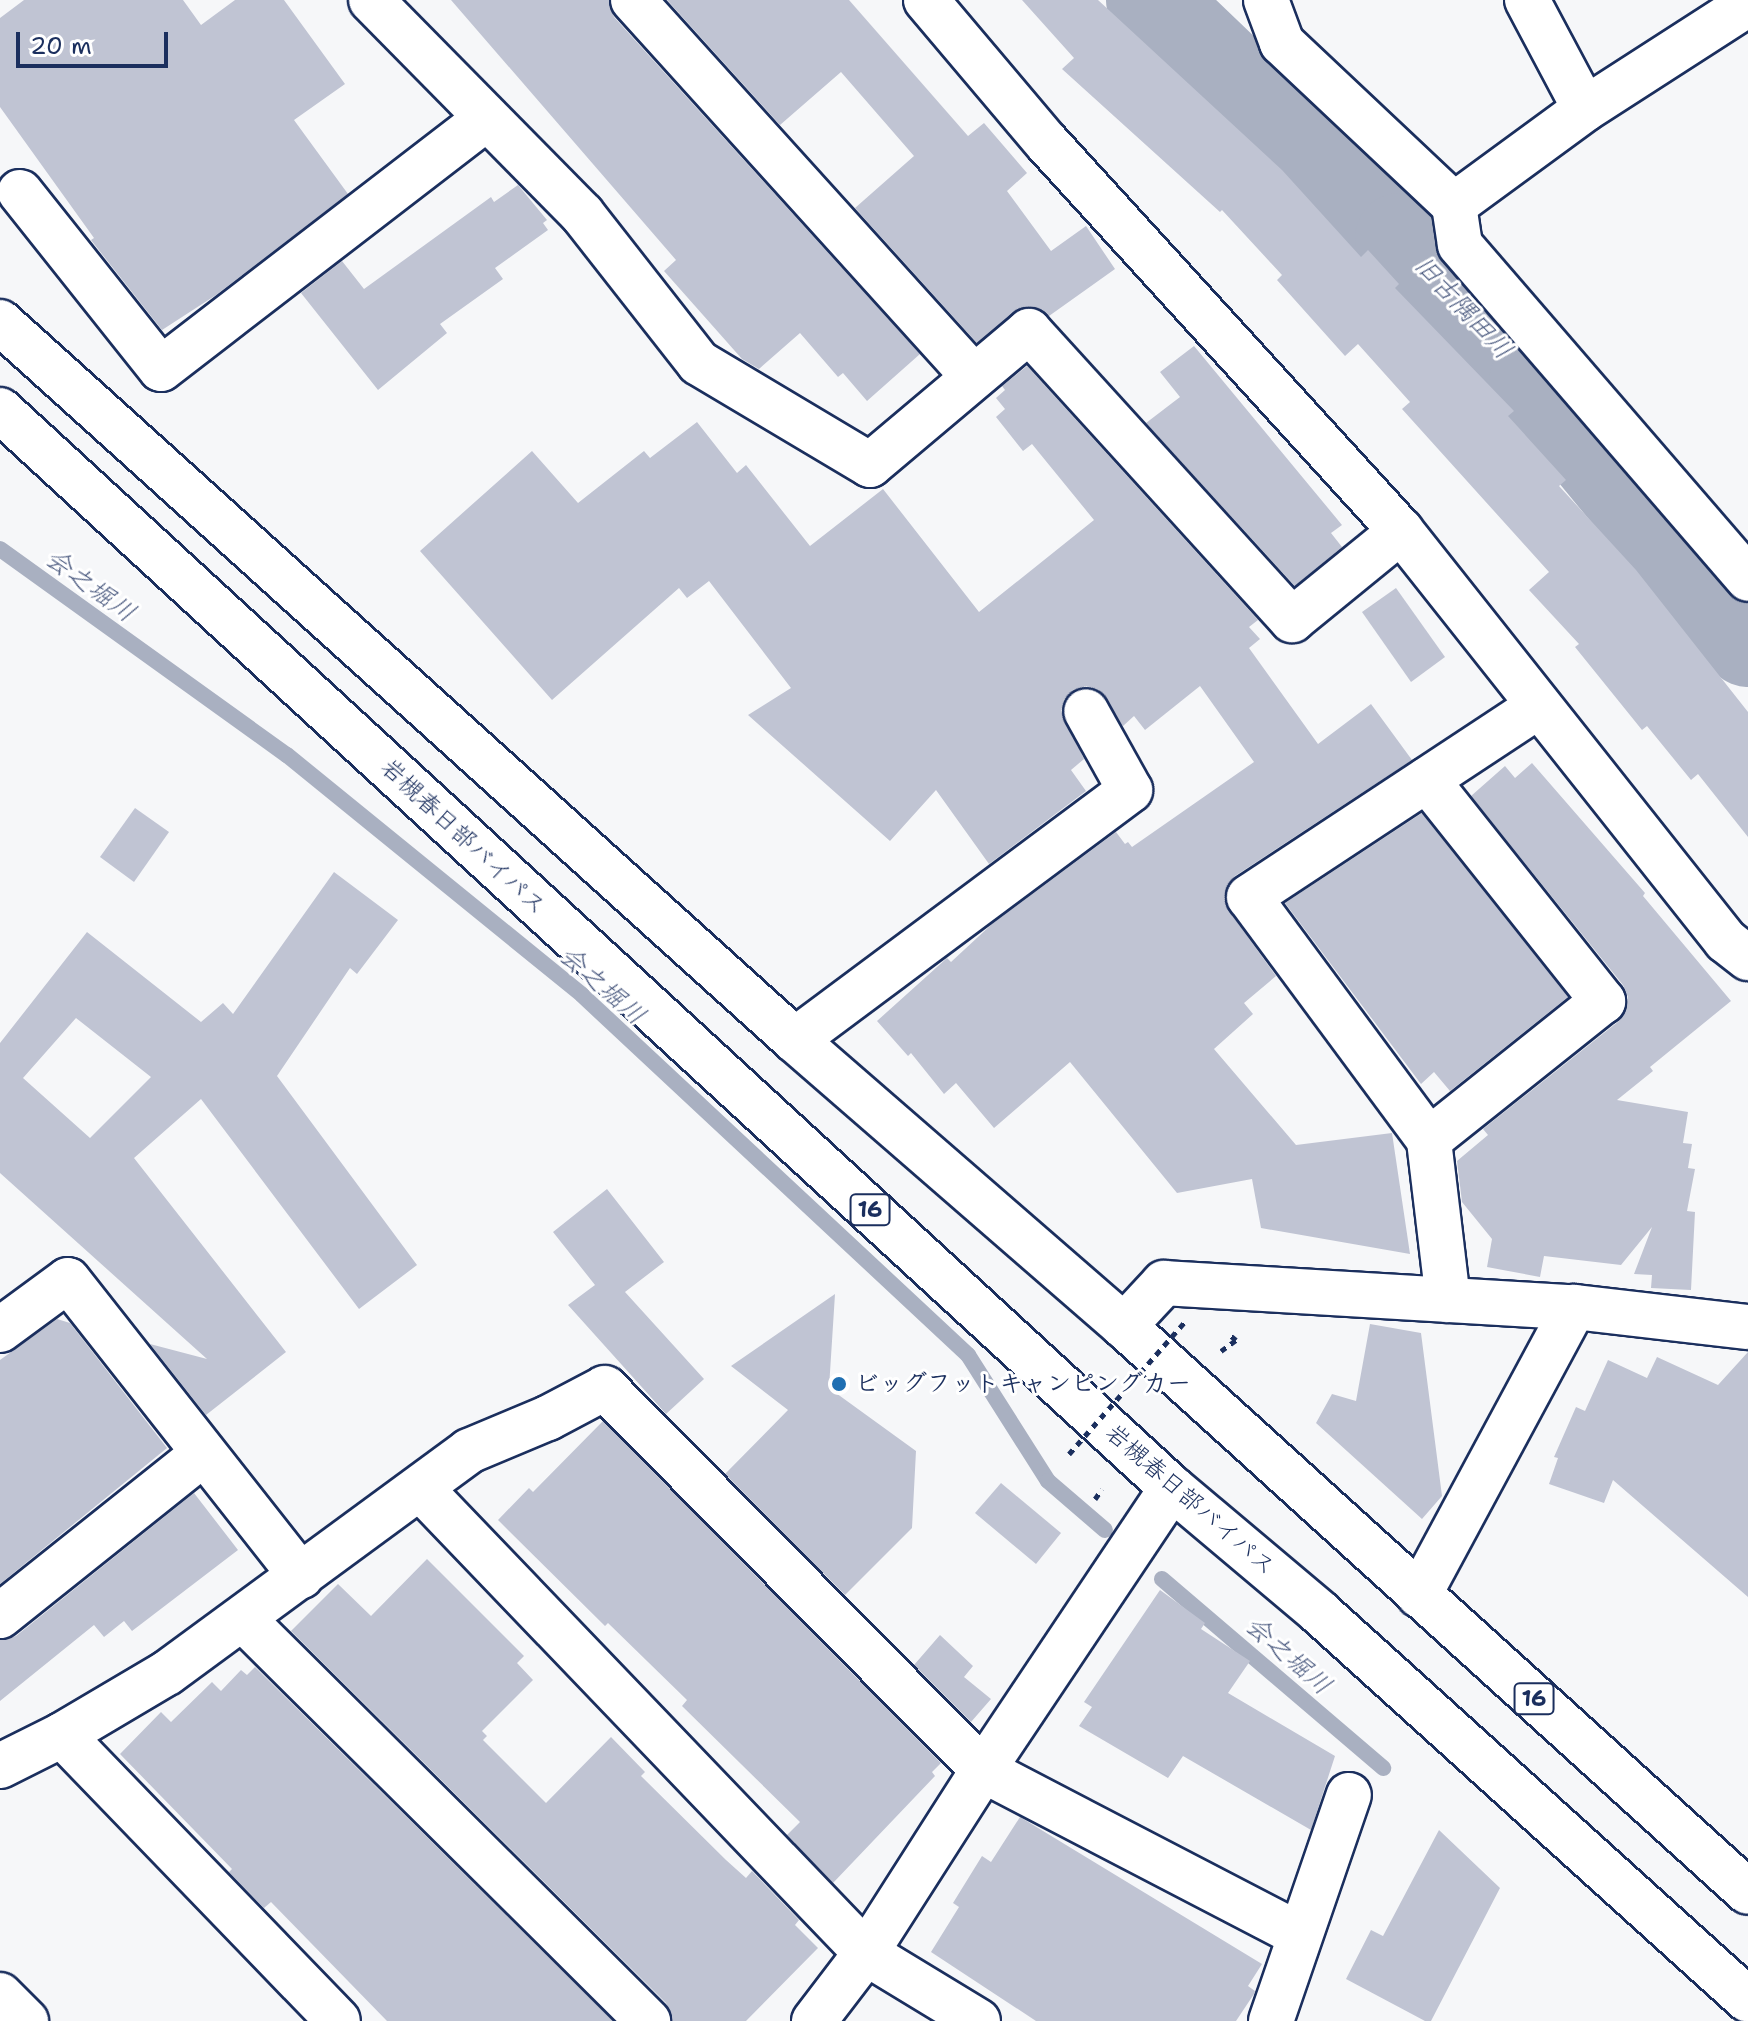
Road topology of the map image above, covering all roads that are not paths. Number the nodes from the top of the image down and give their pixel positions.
1 (371, 0) edge
2 (633, 0) edge
3 (926, 0) edge
4 (1266, 0) edge
5 (1527, 0) edge
6 (1748, 4) edge
7 (1585, 109) junction
8 (487, 118) junction
9 (7, 189) edge
10 (1454, 205) junction
11 (0, 322) edge
12 (974, 377) junction
13 (0, 410) edge
14 (1401, 531) junction
15 (1748, 579) edge
16 (1539, 706) junction
17 (1086, 711) dead end
18 (1427, 780) junction
19 (1748, 958) edge
20 (795, 1040) junction
21 (1429, 1140) junction
22 (1448, 1300) junction
23 (1574, 1307) junction
24 (1124, 1326) junction
25 (1748, 1327) edge
26 (0, 1330) edge
27 (203, 1454) junction
28 (1172, 1488) junction
29 (421, 1489) junction
30 (301, 1576) junction
31 (1419, 1595) junction
32 (0, 1616) edge
33 (243, 1619) junction
34 (62, 1735) junction
35 (3, 1759) edge
36 (983, 1770) junction
37 (1349, 1795) dead end
38 (1748, 1892) edge
39 (1300, 1935) junction
40 (866, 1953) junction
41 (0, 1995) edge
42 (1748, 2000) edge
43 (26, 2021) edge
44 (338, 2021) edge
45 (648, 2021) edge
46 (814, 2021) edge
47 (978, 2021) edge
48 (1271, 2021) edge

1 - 8 main road
2 - 12 main road
3 - 14 main road
4 - 10 main road
5 - 7 main road
6 - 7 main road
7 - 10 main road
8 - 9 main road
8 - 12 main road
10 - 15 main road
11 - 20 main road, 16
12 - 14 main road
13 - 28 main road, 岩槻春日部バイパス / 16
14 - 16 main road
16 - 18 main road
16 - 19 main road
17 - 20 main road
18 - 21 main road
18 - 21 main road
20 - 24 main road, 16
21 - 22 main road
22 - 23 main road
22 - 24 main road
23 - 25 main road
23 - 31 main road
24 - 31 main road, 16
26 - 27 main road
27 - 30 main road
27 - 32 main road
28 - 36 main road
28 - 42 main road, 岩槻春日部バイパス / 16
29 - 30 main road
29 - 36 main road
29 - 40 main road
30 - 33 main road
31 - 38 main road, 16
33 - 34 main road
33 - 45 main road
34 - 35 main road
34 - 44 main road
36 - 39 main road
36 - 40 main road
37 - 39 main road
39 - 48 main road
40 - 46 main road
40 - 47 main road
41 - 43 main road

